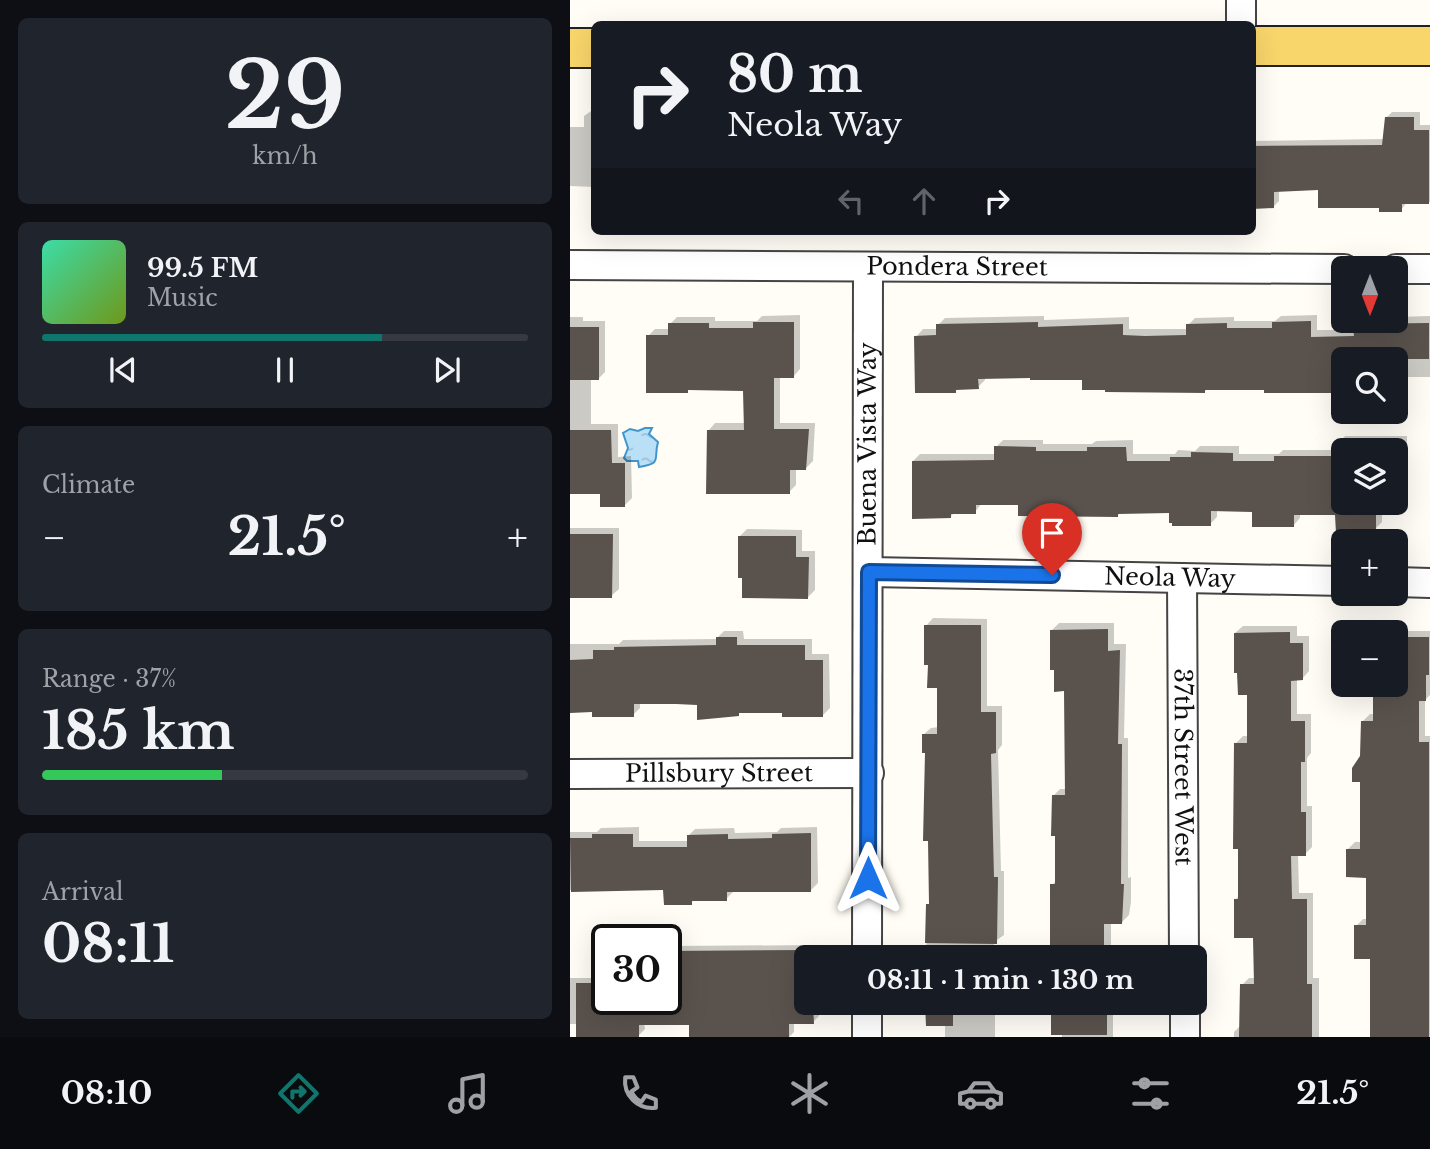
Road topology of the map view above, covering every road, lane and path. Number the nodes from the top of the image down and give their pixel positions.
1 (1241, 0) edge
2 (1241, 21) edge
3 (1256, 47) edge
4 (1429, 47) edge
5 (570, 48) edge
6 (591, 48) edge
7 (570, 265) edge
8 (868, 267) junction
9 (1331, 268) edge
10 (1408, 269) edge
11 (1429, 269) edge
12 (869, 572) junction
13 (1182, 578) junction
14 (1331, 581) edge
15 (1408, 582) edge
16 (1429, 583) edge
17 (869, 773) junction
18 (570, 774) edge
19 (868, 945) edge
20 (1184, 945) edge
21 (867, 1015) edge
22 (1185, 1015) edge
23 (867, 1037) edge
24 (1185, 1037) edge

1 - 2 street
3 - 4 main road
5 - 6 main road
7 - 8 street, Pondera Street
8 - 9 street, Pondera Street
8 - 12 street, Buena Vista Way
10 - 11 street
12 - 13 street, Neola Way
12 - 17 street, Buena Vista Way
13 - 14 street, Neola Way
13 - 20 street, 37th Street West
15 - 16 street
17 - 18 street, Pillsbury Street
17 - 19 street, Buena Vista Way
21 - 23 street
22 - 24 street

